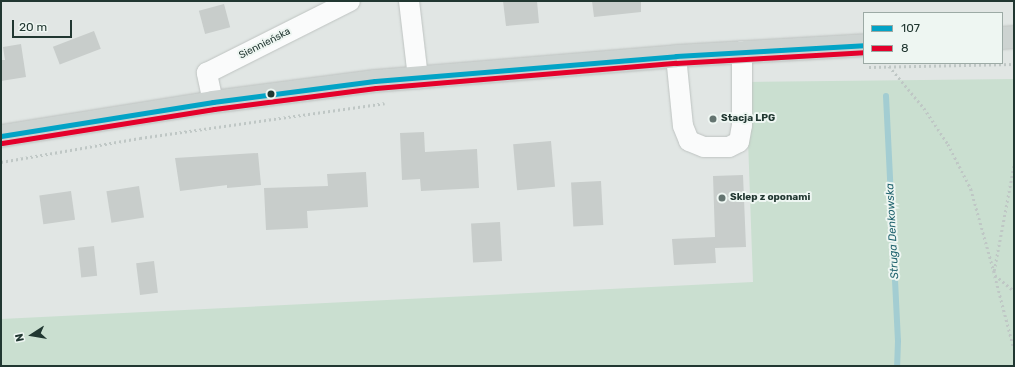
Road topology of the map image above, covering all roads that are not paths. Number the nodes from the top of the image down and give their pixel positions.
1 (350, 1) edge
2 (409, 1) edge
3 (1014, 37) edge
4 (1003, 38) edge
5 (863, 45) edge
6 (742, 51) junction
7 (676, 56) junction
8 (418, 78) junction
9 (213, 102) junction
10 (1, 136) edge

1 - 9 street, Siennieńska
2 - 8 street
3 - 4 main road
5 - 6 main road
6 - 7 main road
6 - 7 street
7 - 8 main road
8 - 9 main road
9 - 10 main road

